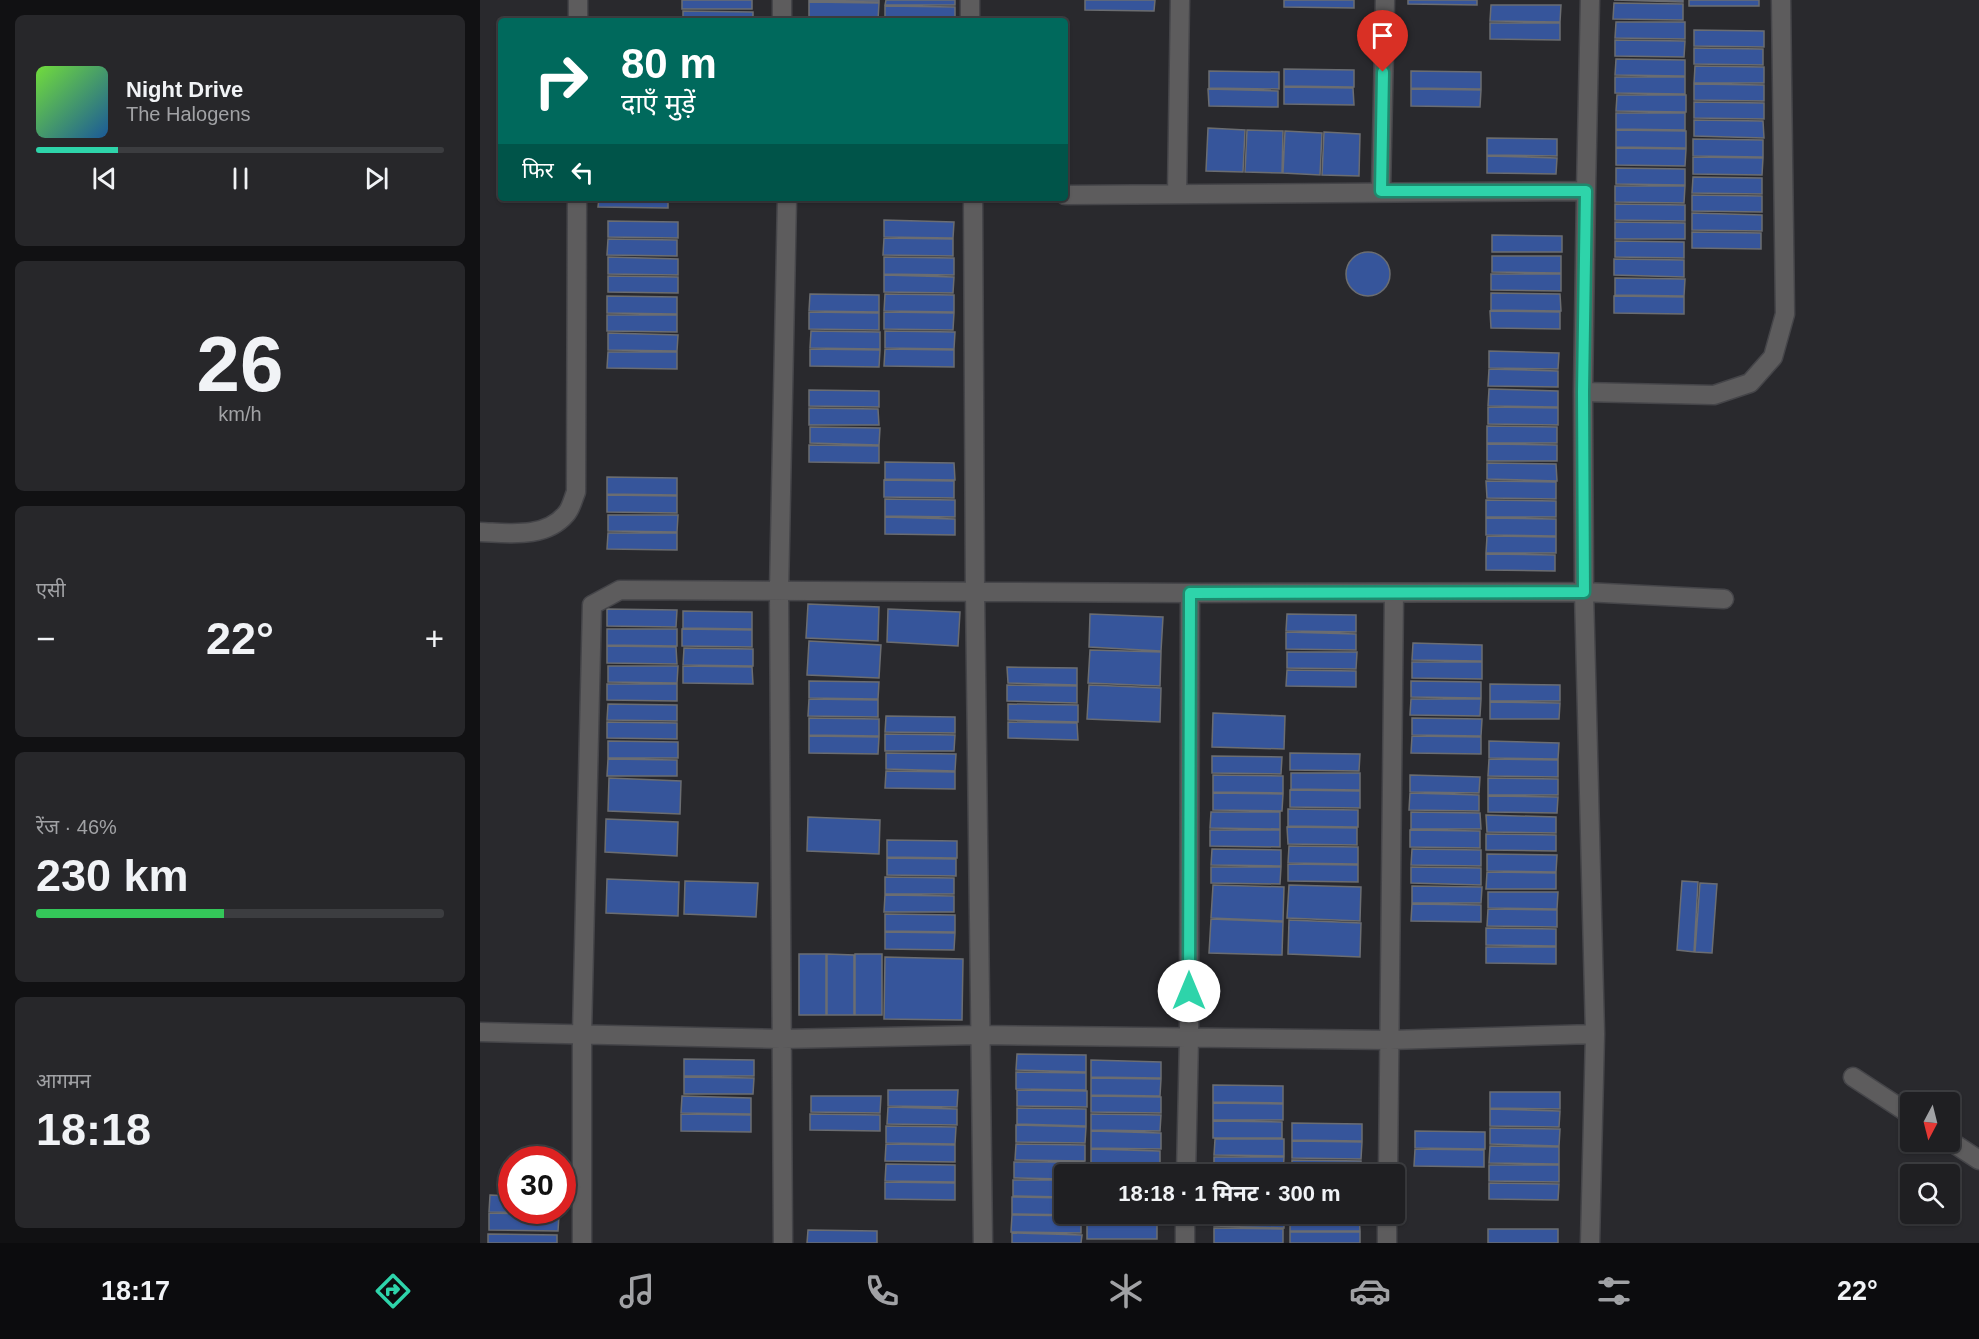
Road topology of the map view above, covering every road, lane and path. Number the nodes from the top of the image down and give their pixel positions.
1 (578, 0) edge
2 (782, 0) edge
3 (970, 0) edge
4 (1180, 0) edge
5 (1385, 0) edge
6 (1590, 0) edge
7 (1781, 0) edge
8 (578, 18) edge
9 (782, 18) edge
10 (970, 18) edge
11 (1381, 191) junction
12 (1586, 191) junction
13 (1177, 194) junction
14 (1068, 195) edge
15 (577, 201) edge
16 (787, 201) edge
17 (973, 201) edge
18 (1583, 392) junction
19 (480, 532) edge
20 (779, 591) junction
21 (975, 592) junction
22 (1584, 592) junction
23 (1190, 593) junction
24 (1394, 593) junction
25 (1724, 599) dead end
26 (480, 1032) edge
27 (582, 1034) junction
28 (1595, 1034) junction
29 (979, 1035) junction
30 (1189, 1038) junction
31 (781, 1039) junction
32 (1390, 1040) junction
33 (1853, 1077) dead end
34 (1900, 1108) edge
35 (1960, 1148) edge
36 (1979, 1160) edge
37 (1186, 1164) edge
38 (1388, 1164) edge
39 (1185, 1224) edge
40 (1387, 1224) edge
41 (582, 1243) edge
42 (783, 1243) edge
43 (983, 1243) edge
44 (1185, 1243) edge
45 (1387, 1243) edge
46 (1590, 1243) edge

1 - 8 street
2 - 9 street
3 - 10 street
4 - 13 street
5 - 11 street
6 - 12 street
7 - 18 street
11 - 12 street
11 - 13 street
12 - 18 street
13 - 14 street
15 - 19 street
16 - 20 street
17 - 21 street
18 - 22 street
20 - 21 street
20 - 27 street
20 - 31 street
21 - 23 street
21 - 29 street
22 - 24 street
22 - 25 street
22 - 28 street
23 - 24 street
23 - 30 street
24 - 32 street
26 - 27 street
27 - 31 street
27 - 41 street
28 - 32 street
28 - 46 street
29 - 30 street
29 - 31 street
29 - 43 street
30 - 32 street
30 - 37 street
31 - 42 street
32 - 38 street
33 - 34 street
35 - 36 street
39 - 44 street
40 - 45 street

